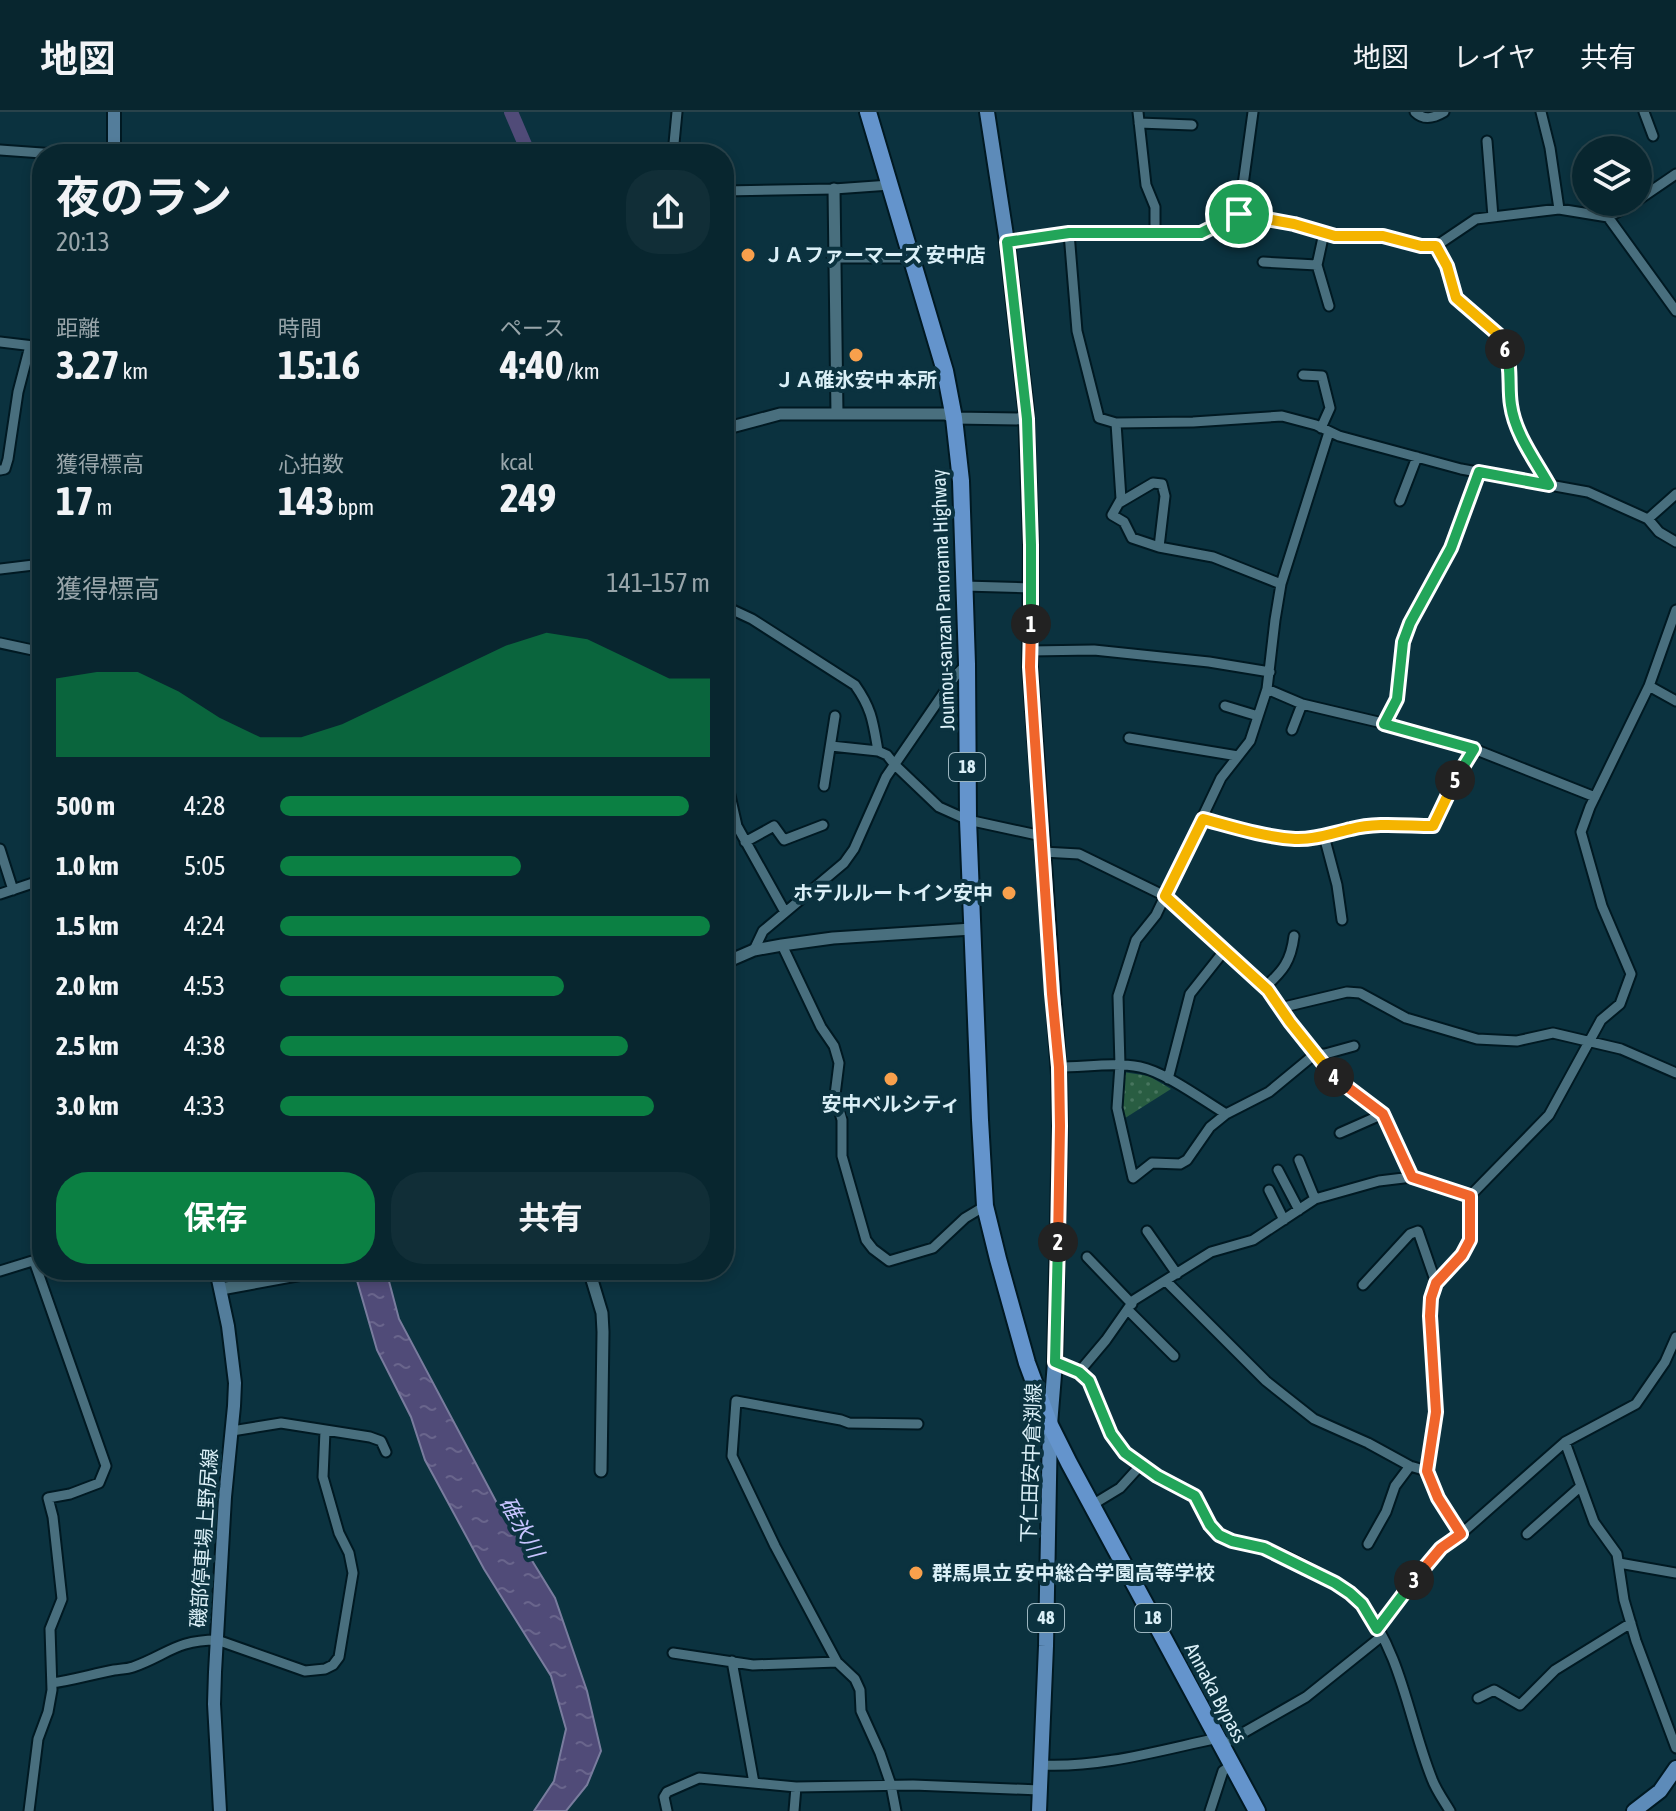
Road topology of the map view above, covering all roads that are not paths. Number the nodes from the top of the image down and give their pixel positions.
1 (114, 112) edge
2 (677, 112) edge
3 (868, 112) edge
4 (987, 112) edge
5 (1138, 112) edge
6 (1253, 112) edge
7 (1415, 112) edge
8 (1444, 112) edge
9 (1644, 112) edge
10 (1543, 113) edge
11 (1139, 123) junction
12 (1192, 125) dead end
13 (1653, 136) dead end
14 (1487, 141) dead end
15 (114, 144) edge
16 (674, 144) edge
17 (0, 150) edge
18 (32, 152) edge
19 (1676, 174) edge
20 (890, 185) junction
21 (834, 189) junction
22 (734, 191) edge
23 (1652, 191) edge
24 (1559, 209) junction
25 (1239, 214) junction
26 (1493, 217) junction
27 (1608, 217) joint
28 (1069, 233) junction
29 (1155, 233) junction
30 (1324, 233) junction
31 (1007, 242) junction
32 (1436, 246) junction
33 (833, 257) junction
34 (911, 257) junction
35 (1263, 262) dead end
36 (1317, 265) junction
37 (1329, 306) dead end
38 (1676, 311) edge
39 (0, 342) edge
40 (30, 346) joint
41 (1303, 375) dead end
42 (837, 414) junction
43 (954, 418) junction
44 (1027, 419) junction
45 (1116, 423) junction
46 (734, 426) edge
47 (1325, 430) junction
48 (1417, 457) junction
49 (0, 470) edge
50 (1479, 472) junction
51 (1549, 485) junction
52 (1676, 494) edge
53 (1400, 501) dead end
54 (1119, 503) junction
55 (1648, 519) junction
56 (1676, 542) edge
57 (1159, 547) junction
58 (32, 565) edge
59 (0, 569) edge
60 (1281, 584) junction
61 (964, 586) junction
62 (1031, 588) junction
63 (1676, 610) edge
64 (734, 611) edge
65 (0, 643) edge
66 (32, 650) edge
67 (1030, 651) junction
68 (967, 664) junction
69 (1270, 672) junction
70 (1649, 686) junction
71 (1267, 689) junction
72 (1676, 701) edge
73 (1302, 704) junction
74 (1225, 706) dead end
75 (835, 716) dead end
76 (1258, 716) junction
77 (1384, 724) junction
78 (1292, 730) dead end
79 (1129, 738) dead end
80 (831, 746) junction
81 (1474, 749) junction
82 (878, 751) junction
83 (1238, 756) junction
84 (895, 765) junction
85 (824, 786) dead end
86 (1595, 797) junction
87 (734, 813) edge
88 (1203, 819) junction
89 (968, 820) junction
90 (823, 825) dead end
91 (1042, 836) junction
92 (1324, 836) junction
93 (745, 842) junction
94 (0, 849) edge
95 (1043, 852) junction
96 (32, 883) edge
97 (13, 890) junction
98 (0, 894) edge
99 (1165, 896) junction
100 (785, 912) junction
101 (1342, 920) dead end
102 (972, 929) junction
103 (1294, 936) dead end
104 (782, 945) junction
105 (754, 950) junction
106 (1224, 951) junction
107 (734, 959) edge
108 (1265, 987) junction
109 (1280, 1008) junction
110 (1590, 1042) junction
111 (1354, 1046) dead end
112 (1315, 1054) junction
113 (1120, 1065) junction
114 (1059, 1067) junction
115 (1676, 1073) edge
116 (1168, 1079) junction
117 (1226, 1114) junction
118 (1383, 1114) junction
119 (1340, 1133) dead end
120 (1299, 1160) dead end
121 (1278, 1170) dead end
122 (1412, 1177) junction
123 (1269, 1190) dead end
124 (1470, 1196) junction
125 (1315, 1199) junction
126 (985, 1206) junction
127 (1299, 1210) junction
128 (1284, 1220) junction
129 (1147, 1231) dead end
130 (1087, 1257) dead end
131 (32, 1261) edge
132 (0, 1271) edge
133 (1177, 1274) junction
134 (45, 1280) edge
135 (219, 1280) edge
136 (270, 1280) edge
137 (592, 1280) edge
138 (1166, 1281) junction
139 (1436, 1283) junction
140 (1363, 1285) dead end
141 (221, 1289) junction
142 (1130, 1307) junction
143 (1676, 1337) edge
144 (1174, 1356) dead end
145 (1055, 1362) junction
146 (1079, 1372) junction
147 (918, 1424) dead end
148 (1050, 1425) junction
149 (232, 1431) junction
150 (325, 1431) junction
151 (1565, 1442) junction
152 (386, 1452) dead end
153 (1140, 1466) junction
154 (1410, 1466) junction
155 (601, 1471) dead end
156 (1427, 1471) junction
157 (1581, 1486) junction
158 (1092, 1505) junction
159 (1461, 1534) junction
160 (1527, 1534) dead end
161 (1368, 1544) dead end
162 (1619, 1563) junction
163 (1676, 1573) edge
164 (1631, 1623) junction
165 (1379, 1633) junction
166 (217, 1640) junction
167 (673, 1653) dead end
168 (732, 1661) junction
169 (837, 1662) junction
170 (52, 1683) junction
171 (1478, 1698) dead end
172 (1220, 1741) junction
173 (1676, 1748) edge
174 (1041, 1765) junction
175 (1232, 1765) junction
176 (1675, 1770) edge
177 (754, 1783) junction
178 (891, 1785) junction
179 (796, 1787) junction
180 (1040, 1790) junction
181 (29, 1811) edge
182 (220, 1811) edge
183 (667, 1811) edge
184 (794, 1811) edge
185 (896, 1811) edge
186 (1039, 1811) edge
187 (1210, 1811) edge
188 (1257, 1811) edge
189 (1450, 1811) edge
190 (1634, 1811) edge

1 - 15 main road
2 - 16 street
3 - 20 highway, Joumou-sanzan Panorama Highway / 18
4 - 31 main road, 下仁田安中倉渕線 / 48
5 - 11 street
6 - 25 street
7 - 8 street
9 - 13 street
10 - 24 street
11 - 12 street
11 - 29 street
14 - 26 street
17 - 18 street
19 - 23 street
20 - 21 street
20 - 34 highway, Joumou-sanzan Panorama Highway / 18
21 - 22 street
21 - 33 street
24 - 26 street
24 - 27 street
25 - 29 street
25 - 30 street
26 - 32 street
27 - 38 street
28 - 29 street
28 - 31 street
28 - 45 street
30 - 32 street
30 - 36 street
31 - 44 main road, 下仁田安中倉渕線 / 48
32 - 51 street
33 - 34 street
33 - 42 street
34 - 43 highway, Joumou-sanzan Panorama Highway / 18
35 - 36 street
36 - 37 street
39 - 40 street
40 - 49 street
41 - 47 street
42 - 43 street
42 - 46 street
43 - 44 street
43 - 61 highway, Joumou-sanzan Panorama Highway / 18
44 - 62 main road, 下仁田安中倉渕線 / 48
45 - 47 street
45 - 54 street
47 - 48 street
47 - 60 street
48 - 50 street
48 - 53 street
50 - 51 street
50 - 77 street
51 - 55 street
52 - 55 street
54 - 57 street
54 - 57 street
55 - 56 street
57 - 60 street
58 - 59 street
60 - 69 street
61 - 62 street
61 - 68 highway, Joumou-sanzan Panorama Highway / 18
62 - 67 main road, 下仁田安中倉渕線 / 48
63 - 70 street
64 - 82 street
65 - 66 street
67 - 69 street
67 - 91 main road, 下仁田安中倉渕線 / 48
68 - 84 street
68 - 89 highway, Joumou-sanzan Panorama Highway / 18
69 - 71 street
70 - 72 street
70 - 86 street
71 - 73 street
71 - 76 street
73 - 77 street
73 - 78 street
74 - 76 street
75 - 80 street
76 - 83 street
77 - 81 street
79 - 83 street
80 - 82 street
80 - 85 street
81 - 86 street
81 - 92 street
82 - 84 street
83 - 88 street
84 - 89 street
84 - 100 street
86 - 110 street
87 - 93 street
88 - 92 street
88 - 99 street
89 - 91 street
89 - 102 highway, Joumou-sanzan Panorama Highway / 18
90 - 93 street
91 - 95 main road, 下仁田安中倉渕線 / 48
92 - 101 street
93 - 100 street
94 - 97 street
95 - 99 street
95 - 114 main road, 下仁田安中倉渕線 / 48
96 - 97 street
97 - 98 street
99 - 106 street
99 - 113 street
100 - 105 street
102 - 104 street
102 - 126 highway, Joumou-sanzan Panorama Highway / 18
103 - 108 street
104 - 105 street
104 - 126 street
105 - 107 street
106 - 108 street
106 - 116 street
108 - 109 street
109 - 110 street
109 - 112 street
110 - 115 street
110 - 124 street
111 - 112 street
112 - 117 street
112 - 118 street
113 - 114 street
113 - 116 street
113 - 117 street
114 - 145 main road, 下仁田安中倉渕線 / 48
116 - 117 street
118 - 119 street
118 - 122 street
120 - 125 street
121 - 127 street
122 - 124 street
122 - 125 street
123 - 128 street
124 - 139 street
125 - 127 street
126 - 148 highway, Joumou-sanzan Panorama Highway / 18
127 - 128 street
128 - 133 street
129 - 133 street
130 - 142 street
131 - 132 street
133 - 138 street
134 - 170 street
135 - 141 main road, 磯部停車場上野尻線
136 - 141 street
137 - 155 street
138 - 142 street
138 - 154 street
139 - 140 street
139 - 156 street
141 - 149 main road, 磯部停車場上野尻線
142 - 144 street
142 - 146 street
143 - 151 street
145 - 146 street
145 - 148 main road, 下仁田安中倉渕線 / 48
146 - 153 street
147 - 169 street
148 - 158 highway, Annaka Bypass / 18
148 - 174 main road, 下仁田安中倉渕線 / 48
149 - 150 street
149 - 166 main road, 磯部停車場上野尻線
150 - 152 street
150 - 166 street
151 - 157 street
151 - 159 street
153 - 158 street
153 - 165 street
154 - 156 street
154 - 161 street
156 - 159 street
157 - 160 street
157 - 162 street
158 - 172 highway, Annaka Bypass / 18
159 - 165 street
162 - 163 street
162 - 164 street
164 - 171 street
164 - 173 street
165 - 172 street
165 - 189 street
166 - 170 street
166 - 182 main road, 磯部停車場上野尻線
167 - 168 street
168 - 169 street
168 - 177 street
169 - 178 street
170 - 181 street
172 - 174 street
172 - 175 highway, Annaka Bypass / 18
174 - 180 main road, 下仁田安中倉渕線 / 48
175 - 187 street
175 - 188 highway, Annaka Bypass / 18
176 - 190 main road
177 - 179 street
177 - 183 street
178 - 179 street
178 - 180 street
178 - 185 street
179 - 184 street
180 - 186 main road, 下仁田安中倉渕線 / 48

